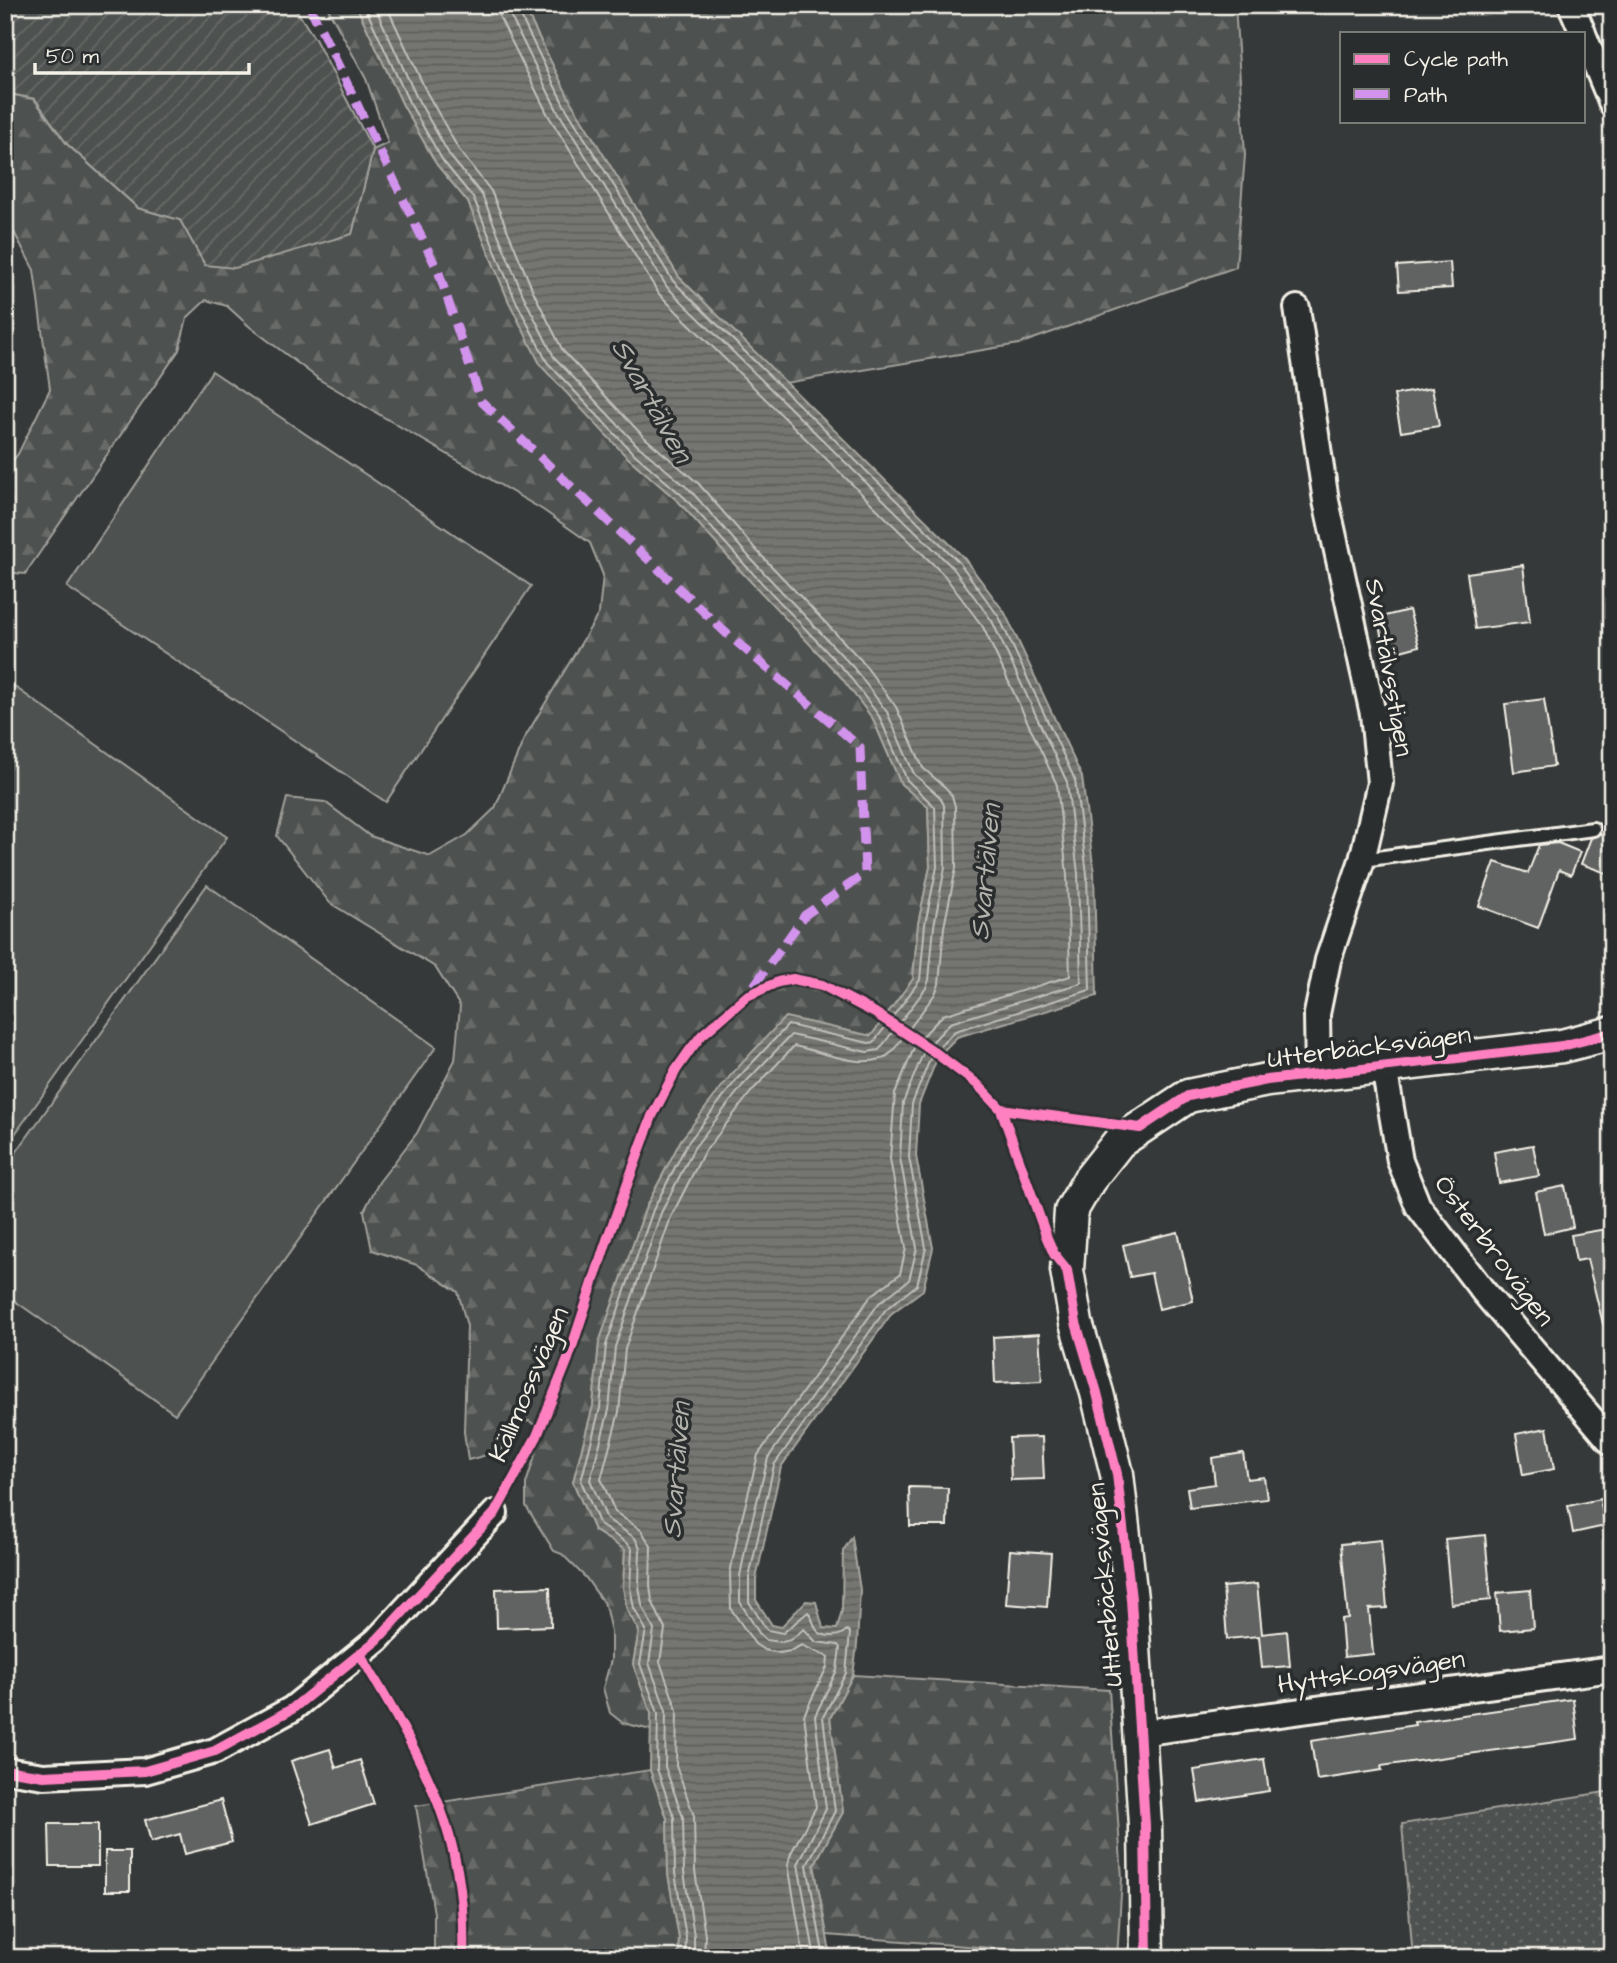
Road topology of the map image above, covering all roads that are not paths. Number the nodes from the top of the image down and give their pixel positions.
1 (1571, 5) edge
2 (1582, 32) edge
3 (1586, 42) edge
4 (1612, 104) edge
5 (1297, 308) dead end
6 (1593, 829) dead end
7 (1362, 860) junction
8 (1612, 1033) edge
9 (1384, 1067) junction
10 (1318, 1074) junction
11 (1612, 1443) edge
12 (495, 1513) dead end
13 (1612, 1669) edge
14 (1139, 1733) junction
15 (5, 1770) edge
16 (1147, 1958) edge

1 - 2 street
3 - 4 street
5 - 7 street, Svartälvsstigen
6 - 7 lane
7 - 10 street, Svartälvsstigen
8 - 9 street, Utterbäcksvägen
9 - 10 street, Utterbäcksvägen
9 - 11 street, Österbrovägen
10 - 14 street, Utterbäcksvägen
12 - 15 street
13 - 14 street, Hyttskogsvägen
14 - 16 street, Utterbäcksvägen

